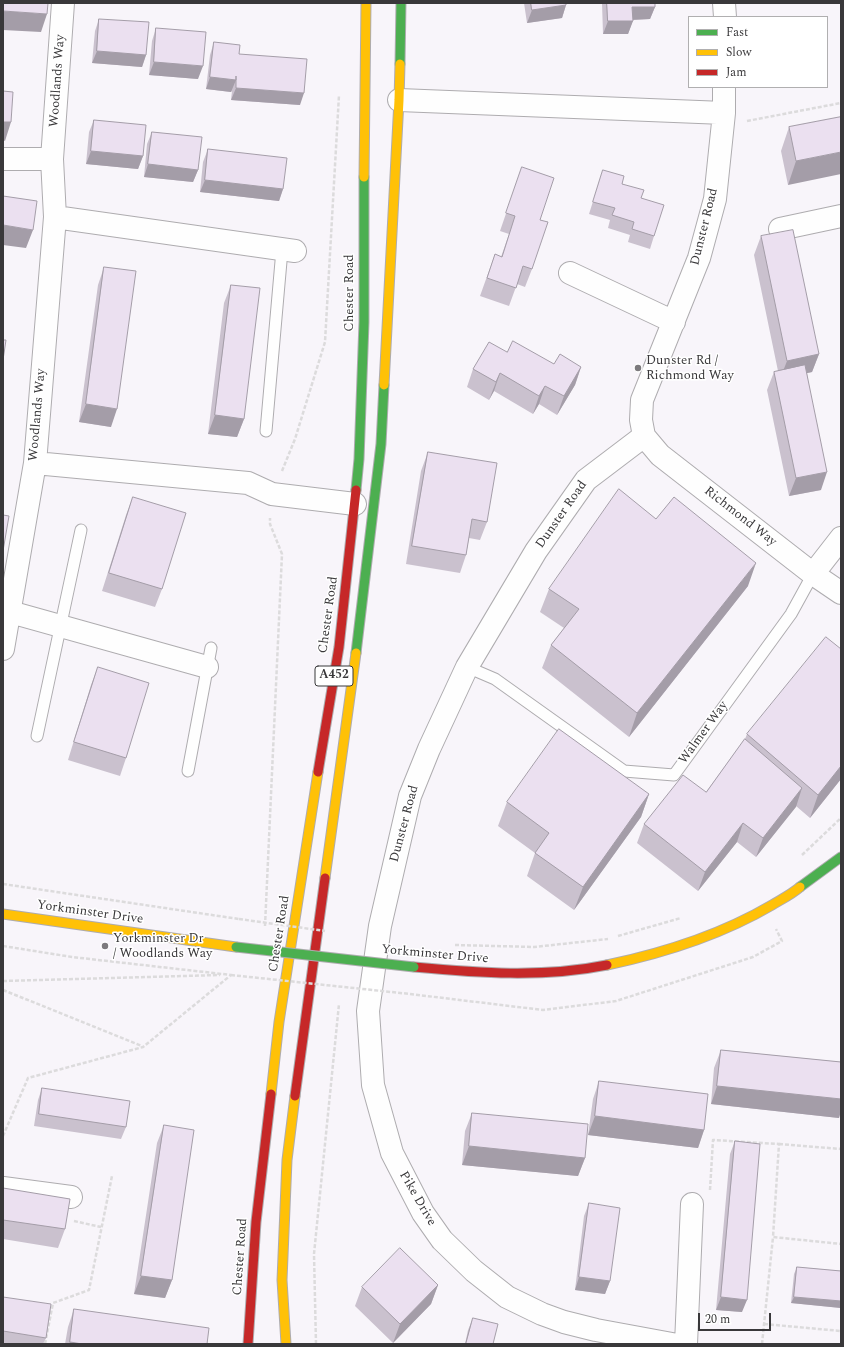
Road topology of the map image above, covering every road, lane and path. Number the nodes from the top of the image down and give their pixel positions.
1 (63, 3) edge
2 (366, 3) edge
3 (401, 3) edge
4 (724, 3) edge
5 (725, 16) edge
6 (340, 87) dead end
7 (724, 88) edge
8 (399, 100) junction
9 (841, 102) edge
10 (723, 120) junction
11 (3, 159) edge
12 (52, 159) junction
13 (841, 216) edge
14 (55, 217) junction
15 (780, 230) dead end
16 (288, 251) joint
17 (570, 273) dead end
18 (674, 322) junction
19 (266, 431) dead end
20 (644, 436) junction
21 (35, 463) junction
22 (272, 494) junction
23 (355, 504) junction
24 (81, 530) dead end
25 (841, 538) edge
26 (813, 574) junction
27 (841, 593) edge
28 (6, 610) edge
29 (61, 625) junction
30 (3, 649) edge
31 (209, 657) joint
32 (467, 667) junction
33 (37, 736) dead end
34 (188, 771) dead end
35 (841, 818) edge
36 (801, 855) dead end
37 (841, 857) edge
38 (3, 884) edge
39 (3, 914) edge
40 (686, 917) dead end
41 (239, 919) dead end
42 (380, 926) joint
43 (264, 934) dead end
44 (448, 945) dead end
45 (3, 946) edge
46 (261, 973) dead end
47 (231, 975) junction
48 (261, 980) dead end
49 (3, 981) edge
50 (3, 990) edge
51 (410, 994) dead end
52 (339, 1004) dead end
53 (142, 1047) junction
54 (3, 1136) edge
55 (779, 1144) junction
56 (841, 1148) edge
57 (112, 1176) dead end
58 (3, 1188) edge
59 (71, 1197) dead end
60 (692, 1204) joint
61 (773, 1237) junction
62 (841, 1244) edge
63 (764, 1324) junction
64 (841, 1331) edge
65 (594, 1337) edge
66 (44, 1344) edge
67 (248, 1344) edge
68 (286, 1344) edge
69 (316, 1344) edge
70 (672, 1344) edge
71 (686, 1344) edge
72 (762, 1344) edge

1 - 12 street, Woodlands Way
2 - 23 main road, Chester Road / A452
3 - 8 main road, A452
4 - 5 street
6 - 22 path
7 - 10 street, Dunster Road
8 - 10 street
8 - 68 main road, A452
9 - 10 path
10 - 18 street, Dunster Road
11 - 12 street
12 - 14 street, Woodlands Way
13 - 15 street
14 - 16 street
14 - 21 street, Woodlands Way
16 - 19 lane
17 - 18 street
18 - 20 street, Dunster Road
20 - 26 street, Richmond Way
20 - 32 street, Dunster Road
21 - 22 street
21 - 28 street, Woodlands Way
22 - 23 street
22 - 43 path
23 - 67 main road, Chester Road / A452
24 - 29 lane
25 - 26 street
26 - 27 street, Richmond Way
26 - 32 lane, Walmer Way
28 - 29 street
28 - 30 street, Woodlands Way
29 - 31 street
29 - 33 lane
31 - 34 lane
32 - 42 street, Dunster Road
35 - 36 path
37 - 39 main road, Yorkminster Drive, bridge
38 - 41 path
40 - 44 path
42 - 65 street, Pike Drive
45 - 47 path
46 - 48 path
47 - 49 path
47 - 51 path, bridge
47 - 53 path
50 - 53 path
52 - 69 path
53 - 54 path
55 - 56 path
55 - 60 path
55 - 61 path
57 - 66 path
58 - 59 street
60 - 71 street
61 - 62 path
61 - 63 path
63 - 64 path
63 - 72 path
65 - 70 street, Pike Drive

